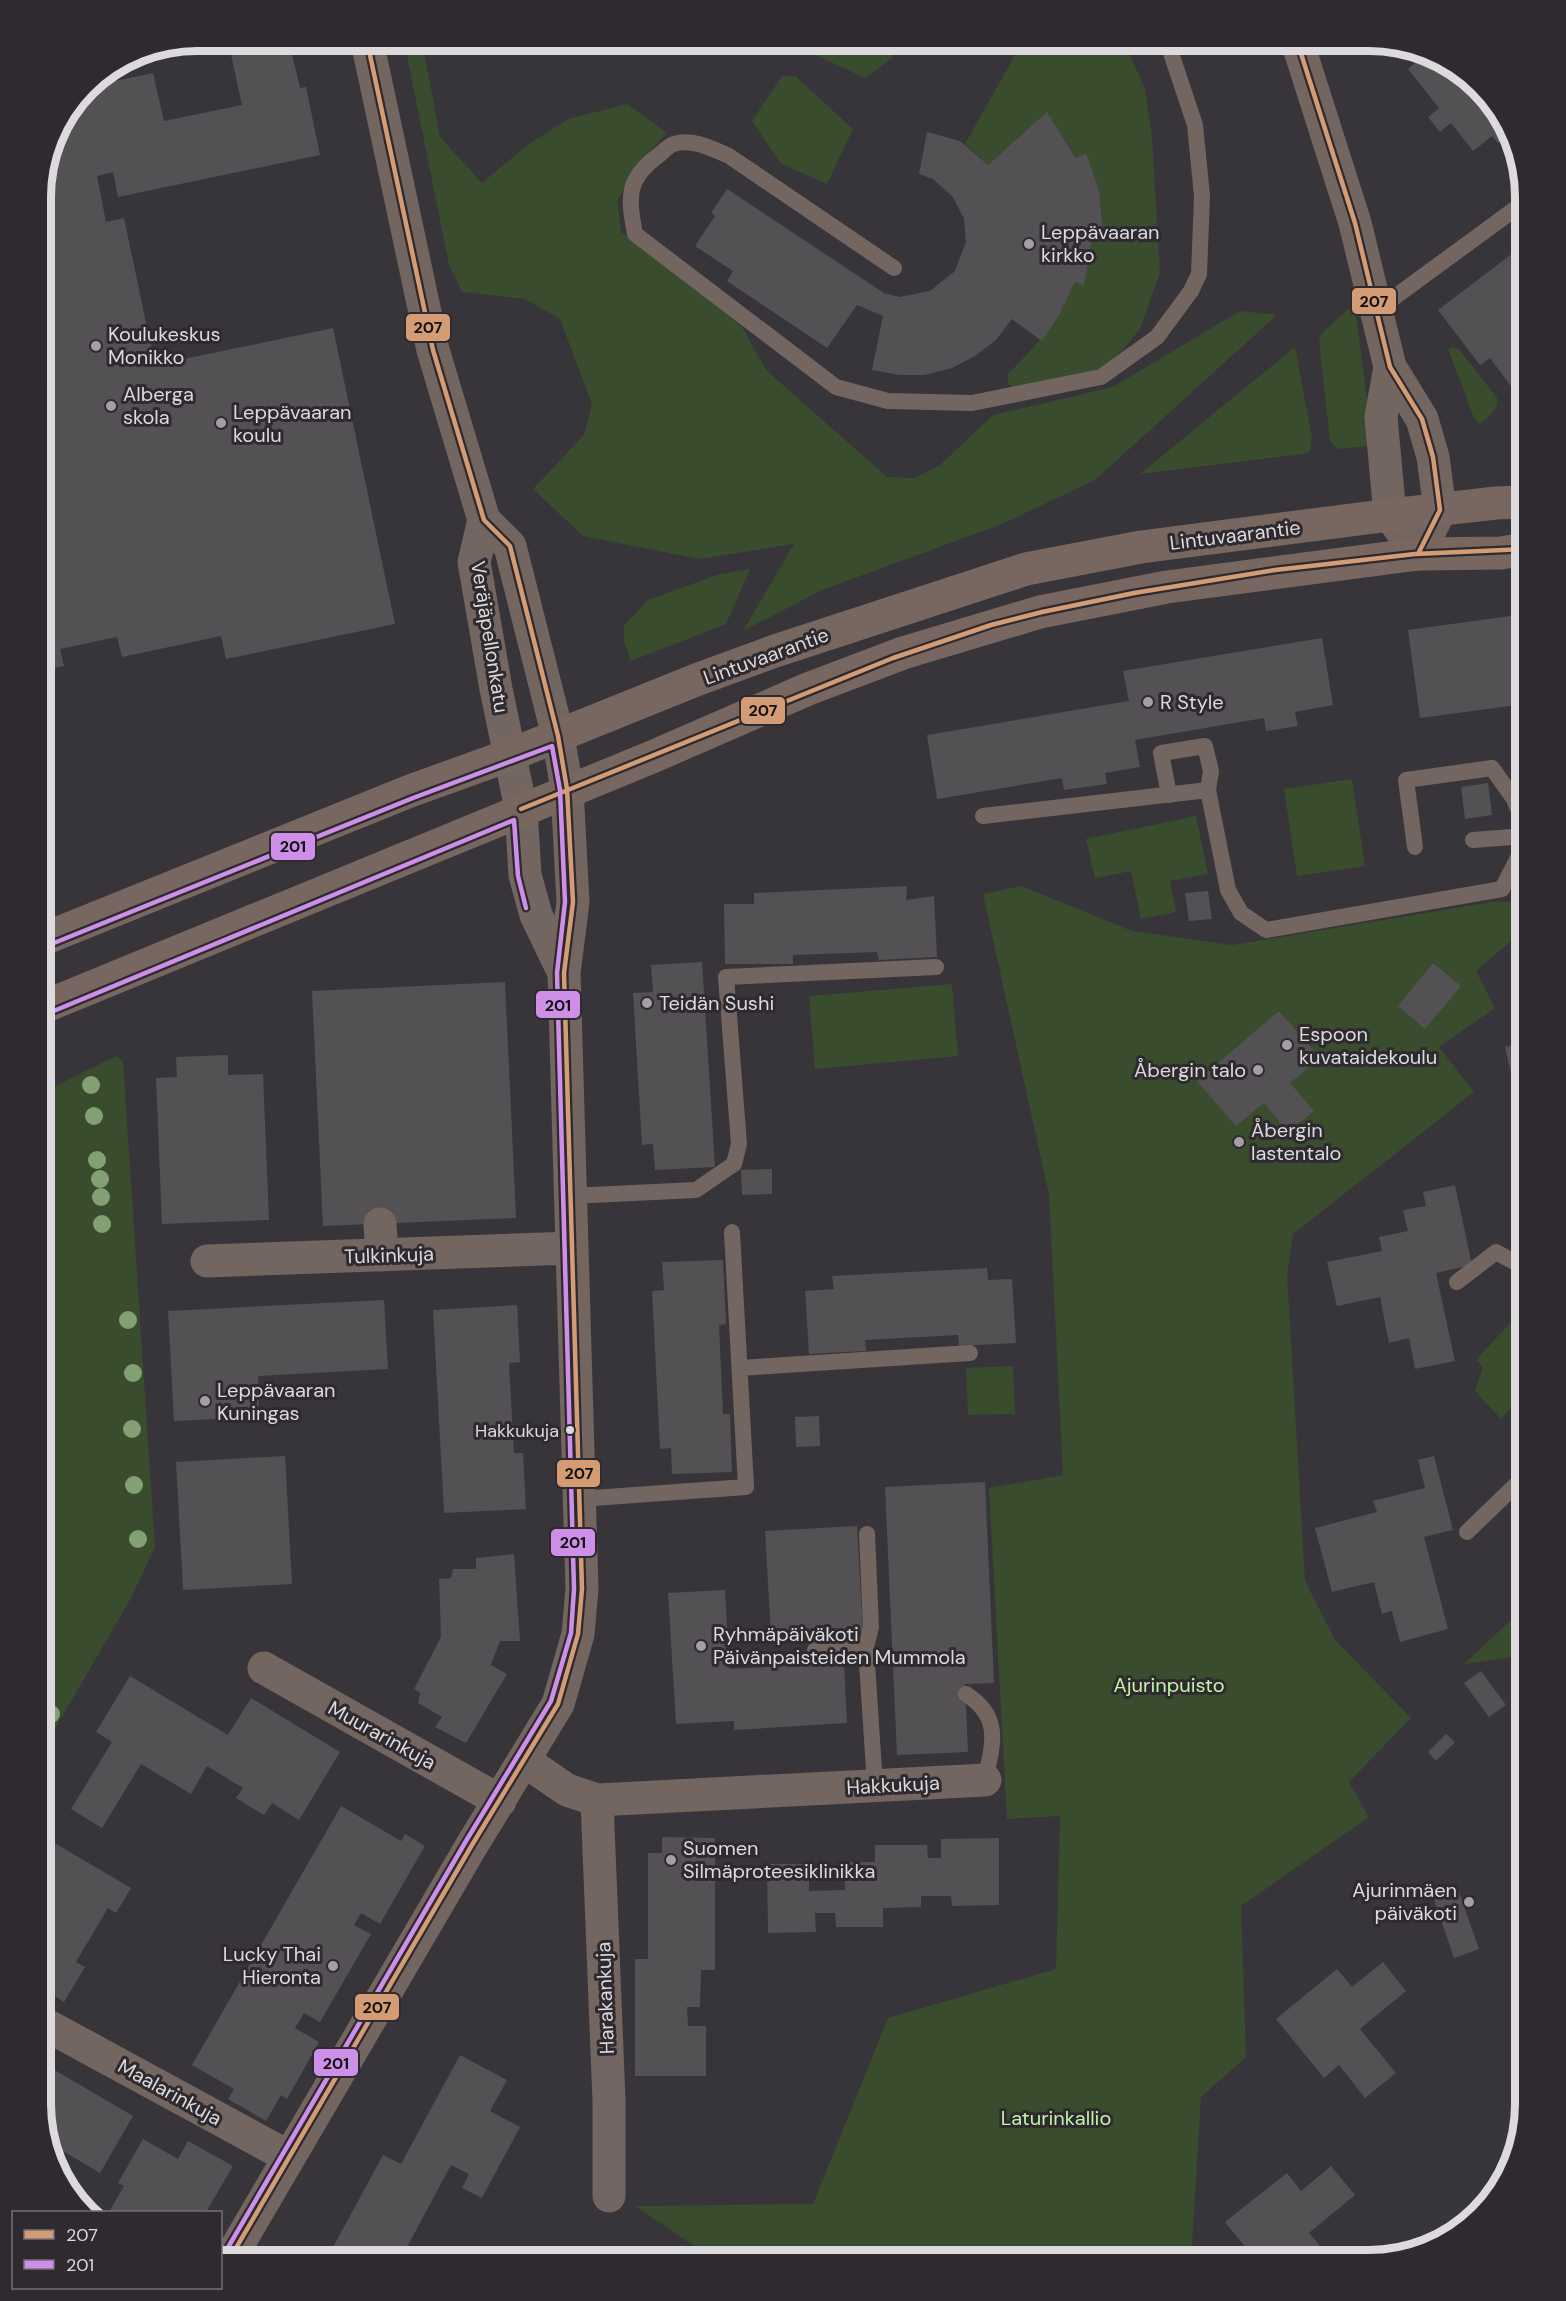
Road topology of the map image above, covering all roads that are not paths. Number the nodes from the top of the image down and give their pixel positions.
1 (369, 51) edge
2 (1170, 51) edge
3 (1300, 51) edge
4 (1515, 209) edge
5 (894, 268) dead end
6 (1377, 310) junction
7 (1390, 367) junction
8 (1515, 503) edge
9 (1440, 510) junction
10 (1390, 514) junction
11 (484, 520) junction
12 (1515, 551) edge
13 (1418, 554) junction
14 (558, 736) junction
15 (510, 755) junction
16 (567, 789) junction
17 (1208, 790) junction
18 (1168, 795) junction
19 (1515, 802) edge
20 (521, 809) junction
21 (983, 816) dead end
22 (1515, 837) edge
23 (1473, 840) dead end
24 (1415, 847) dead end
25 (1515, 865) edge
26 (51, 936) edge
27 (936, 967) dead end
28 (564, 973) junction
29 (51, 1004) edge
30 (570, 1196) junction
31 (732, 1232) dead end
32 (570, 1248) junction
33 (207, 1261) dead end
34 (1515, 1262) edge
35 (1456, 1282) dead end
36 (970, 1353) dead end
37 (740, 1368) junction
38 (1515, 1486) edge
39 (579, 1499) junction
40 (1467, 1532) dead end
41 (867, 1534) dead end
42 (866, 1647) junction
43 (815, 1650) dead end
44 (264, 1668) dead end
45 (966, 1694) dead end
46 (525, 1761) junction
47 (985, 1780) joint
48 (875, 1786) junction
49 (597, 1800) junction
50 (500, 1801) junction
51 (51, 2028) edge
52 (289, 2157) junction
53 (609, 2196) dead end
54 (235, 2250) edge

1 - 11 street, Veräjäpellonkatu
2 - 5 lane
3 - 6 street
4 - 6 lane
6 - 7 street
7 - 9 street
7 - 10 street
8 - 9 main road, Lintuvaarantie
9 - 10 main road, Lintuvaarantie
9 - 13 street
10 - 13 street
10 - 14 main road, Lintuvaarantie
11 - 14 street, Veräjäpellonkatu
11 - 15 street, Veräjäpellonkatu
12 - 13 main road, Lintuvaarantie
13 - 16 main road, Lintuvaarantie
14 - 15 main road, Lintuvaarantie
14 - 16 street, Veräjäpellonkatu
15 - 20 street, Veräjäpellonkatu
15 - 26 main road, Lintuvaarantie
16 - 20 main road, Lintuvaarantie
16 - 28 street, Veräjäpellonkatu
17 - 18 lane
17 - 18 lane
17 - 25 lane
18 - 21 lane
19 - 24 lane
20 - 28 street, Veräjäpellonkatu
20 - 29 main road, Lintuvaarantie
22 - 23 lane
27 - 30 lane
28 - 30 street, Veräjäpellonkatu
30 - 32 street, Veräjäpellonkatu
31 - 37 lane
32 - 33 street, Tulkinkuja
32 - 39 street, Veräjäpellonkatu
34 - 35 lane
36 - 37 lane
37 - 39 lane
38 - 40 lane
39 - 46 street, Veräjäpellonkatu
41 - 42 lane
42 - 43 lane
42 - 48 lane
44 - 50 street, Muurarinkuja
45 - 47 lane
46 - 49 street, Hakkukuja
46 - 50 street, Veräjäpellonkatu
47 - 48 street, Hakkukuja
48 - 49 street, Hakkukuja
49 - 53 street, Harakankuja
50 - 52 street, Veräjäpellonkatu
51 - 52 street, Maalarinkuja
52 - 54 street, Veräjäpellonkatu

